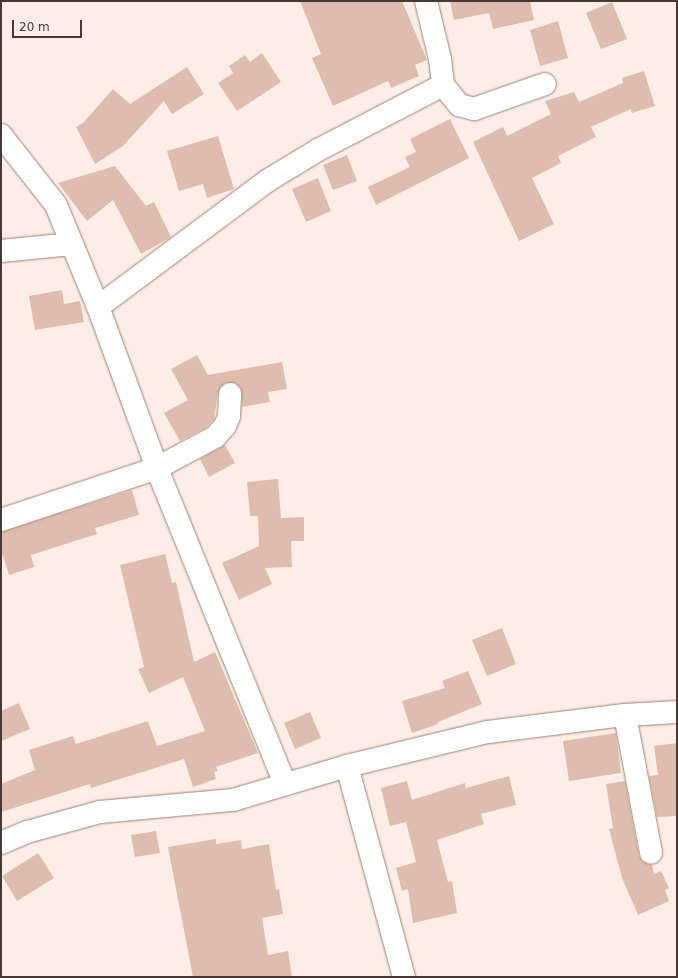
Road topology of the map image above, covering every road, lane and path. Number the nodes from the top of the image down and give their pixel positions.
1 (426, 1) edge
2 (545, 84) dead end
3 (443, 85) junction
4 (1, 135) edge
5 (72, 244) junction
6 (1, 251) edge
7 (98, 307) junction
8 (230, 394) dead end
9 (157, 468) junction
10 (1, 520) edge
11 (677, 712) edge
12 (625, 715) junction
13 (346, 766) junction
14 (285, 784) junction
15 (1, 843) edge
16 (651, 853) dead end
17 (404, 977) edge

1 - 3 street
2 - 3 street
3 - 7 street
4 - 5 street
5 - 6 street
5 - 7 street
7 - 9 street
8 - 9 street
9 - 10 street
9 - 14 street
11 - 12 street
12 - 13 street
12 - 16 street
13 - 14 street
13 - 17 street
14 - 15 street

